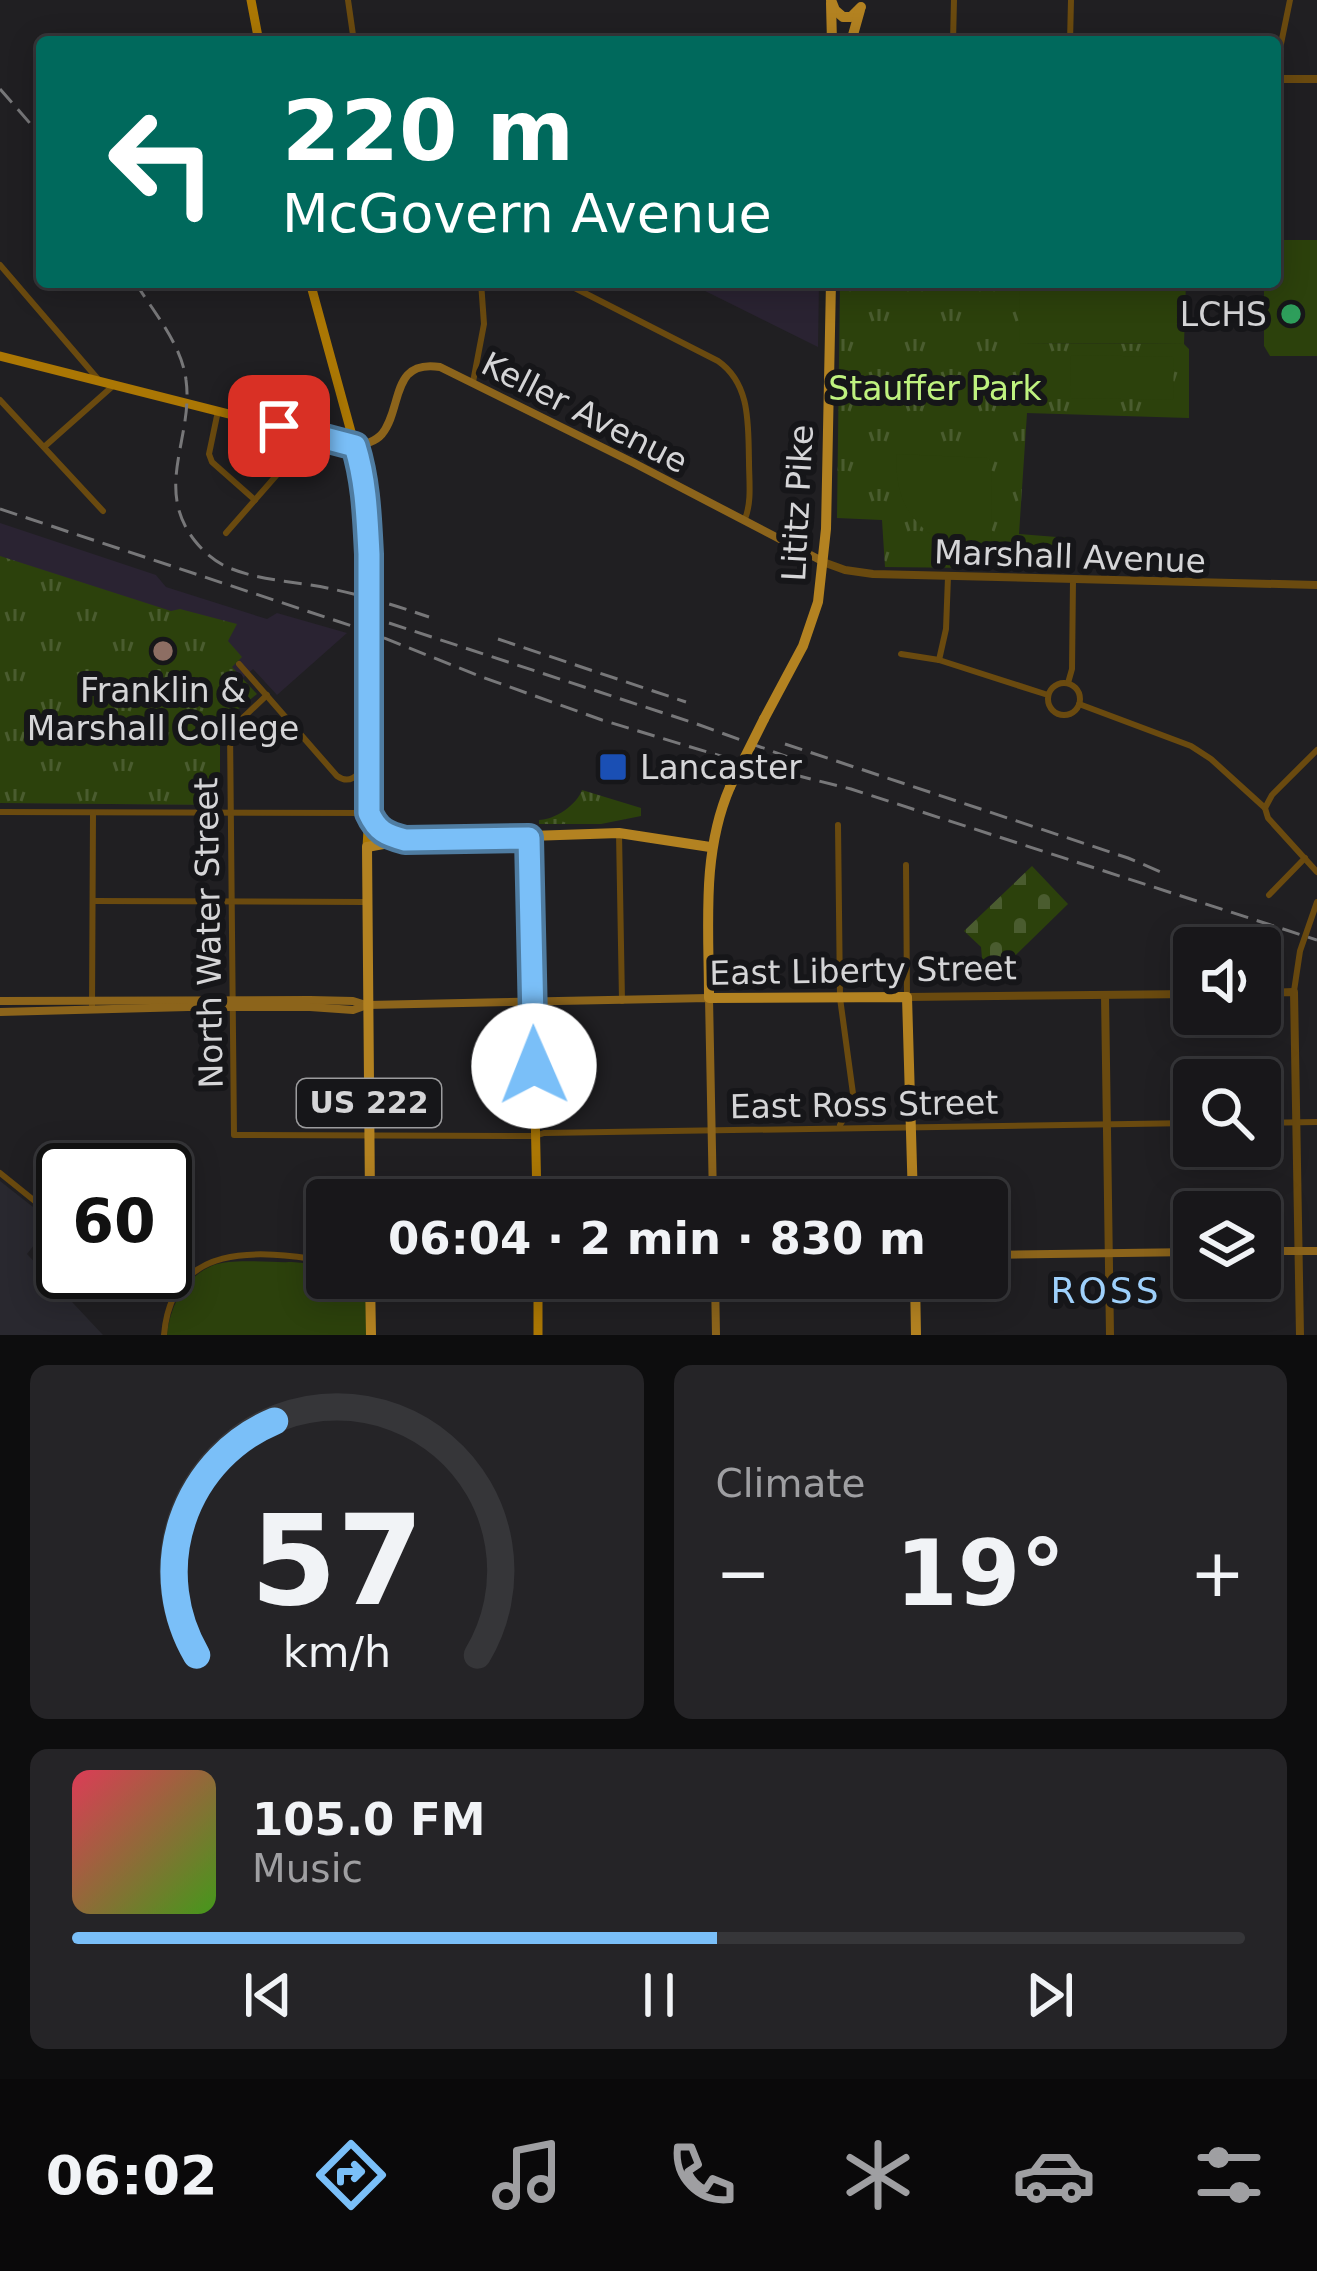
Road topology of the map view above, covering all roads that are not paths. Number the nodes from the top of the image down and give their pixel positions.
1 (251, 0) edge
2 (348, 0) edge
3 (831, 0) edge
4 (954, 0) edge
5 (1071, 0) edge
6 (1290, 0) edge
7 (862, 3) edge
8 (258, 36) edge
9 (353, 36) edge
10 (832, 36) edge
11 (851, 36) edge
12 (953, 36) edge
13 (1070, 36) edge
14 (1281, 46) edge
15 (1281, 77) edge
16 (1317, 80) edge
17 (0, 265) edge
18 (312, 288) edge
19 (481, 288) edge
20 (574, 288) edge
21 (831, 288) edge
22 (0, 356) edge
23 (100, 381) junction
24 (472, 382) junction
25 (115, 385) junction
26 (0, 400) edge
27 (218, 411) junction
28 (309, 434) junction
29 (355, 446) junction
30 (44, 447) junction
31 (255, 500) junction
32 (103, 511) dead end
33 (745, 520) junction
34 (226, 533) dead end
35 (823, 562) junction
36 (948, 577) junction
37 (1073, 580) junction
38 (1317, 585) edge
39 (901, 654) dead end
40 (939, 660) junction
41 (239, 664) dead end
42 (1068, 683) junction
43 (267, 695) junction
44 (1048, 695) junction
45 (1079, 704) junction
46 (1317, 750) edge
47 (370, 760) junction
48 (1265, 808) junction
49 (0, 812) edge
50 (93, 813) junction
51 (369, 813) junction
52 (230, 814) junction
53 (838, 825) dead end
54 (619, 833) junction
55 (529, 838) junction
56 (405, 840) junction
57 (367, 847) junction
58 (710, 847) junction
59 (1305, 858) junction
60 (906, 865) dead end
61 (1317, 872) edge
62 (1269, 895) dead end
63 (93, 901) junction
64 (231, 902) junction
65 (366, 902) junction
66 (1317, 902) edge
67 (1281, 992) edge
68 (1294, 992) junction
69 (1173, 994) edge
70 (1105, 995) junction
71 (709, 998) junction
72 (840, 998) junction
73 (907, 998) junction
74 (622, 1000) junction
75 (0, 1001) edge
76 (532, 1001) junction
77 (232, 1003) junction
78 (92, 1004) junction
79 (367, 1005) junction
80 (0, 1012) edge
81 (1317, 1122) edge
82 (1281, 1123) edge
83 (1295, 1123) junction
84 (1106, 1124) junction
85 (1173, 1124) edge
86 (838, 1127) junction
87 (911, 1127) junction
88 (712, 1130) junction
89 (234, 1135) joint
90 (369, 1136) junction
91 (535, 1136) junction
92 (0, 1173) edge
93 (370, 1179) edge
94 (536, 1179) edge
95 (713, 1179) edge
96 (912, 1179) edge
97 (36, 1202) edge
98 (1281, 1251) edge
99 (1297, 1251) junction
100 (1317, 1251) edge
101 (1173, 1252) edge
102 (1108, 1253) junction
103 (1008, 1255) edge
104 (306, 1258) edge
105 (192, 1275) edge
106 (174, 1299) edge
107 (370, 1299) edge
108 (538, 1299) edge
109 (715, 1299) edge
110 (915, 1299) edge
111 (164, 1335) edge
112 (371, 1335) edge
113 (538, 1335) edge
114 (716, 1335) edge
115 (916, 1335) edge
116 (1110, 1335) edge
117 (1300, 1335) edge

1 - 8 main road
2 - 9 street
3 - 7 highway
3 - 10 highway
4 - 12 street
5 - 13 street
6 - 14 street
7 - 11 highway
15 - 16 street
17 - 23 street
18 - 29 main road
19 - 24 street
20 - 33 street
21 - 35 highway, Lititz Pike
22 - 23 main road
23 - 25 main road
24 - 29 main road, Keller Avenue
24 - 33 main road, Keller Avenue
25 - 27 main road
25 - 30 street
26 - 30 street
27 - 28 main road
27 - 31 street
28 - 29 main road
28 - 31 street
29 - 47 main road, bridge
30 - 32 street
31 - 34 street
33 - 35 main road, Keller Avenue
35 - 36 street, Marshall Avenue
35 - 58 highway, Lititz Pike, bridge
36 - 37 street, Marshall Avenue
36 - 40 street
37 - 38 street, Marshall Avenue
37 - 42 street
39 - 40 street
40 - 44 street
41 - 43 street
42 - 44 street
42 - 45 street
43 - 47 street
43 - 52 street, North Water Street
44 - 45 street
45 - 48 street
46 - 48 street
47 - 51 main road
48 - 59 street
49 - 50 street
50 - 52 street
50 - 63 street
51 - 52 street
51 - 56 main road
51 - 57 main road
52 - 64 street, North Water Street
53 - 72 street
54 - 55 highway
54 - 58 highway
54 - 74 street
55 - 56 highway
55 - 76 main road
56 - 57 highway
57 - 65 highway, US 222
58 - 71 highway, Lititz Pike
59 - 61 street
59 - 62 street
60 - 73 street
63 - 64 street
63 - 78 street
64 - 65 street
64 - 77 street, North Water Street
65 - 79 highway, US 222
66 - 68 street
67 - 68 street
68 - 83 street
69 - 70 street, East Liberty Street
70 - 73 street, East Liberty Street
70 - 84 street
71 - 72 highway, East Liberty Street
71 - 74 main road, East Liberty Street
71 - 88 main road
72 - 73 highway, East Liberty Street
72 - 86 street
73 - 87 highway
74 - 76 main road, East Liberty Street
75 - 78 main road
76 - 79 main road, East Liberty Street
76 - 91 main road
77 - 78 main road, East Liberty Street
77 - 79 main road, East Liberty Street
77 - 89 street, North Water Street
78 - 80 main road
79 - 90 highway, US 222
81 - 83 street
82 - 83 street
83 - 99 street
84 - 85 street, East Ross Street
84 - 87 street, East Ross Street
84 - 102 street
86 - 87 street, East Ross Street
86 - 88 street, East Ross Street
87 - 96 highway
88 - 91 street, East Ross Street
88 - 95 main road
89 - 90 street, East Ross Street
90 - 91 street, East Ross Street
90 - 93 highway, US 222
91 - 94 main road
92 - 97 street
98 - 99 main road
99 - 100 main road
99 - 117 street
101 - 102 main road
102 - 103 main road
102 - 116 street
104 - 105 street
106 - 111 street
107 - 112 highway
108 - 113 main road
109 - 114 main road
110 - 115 highway

